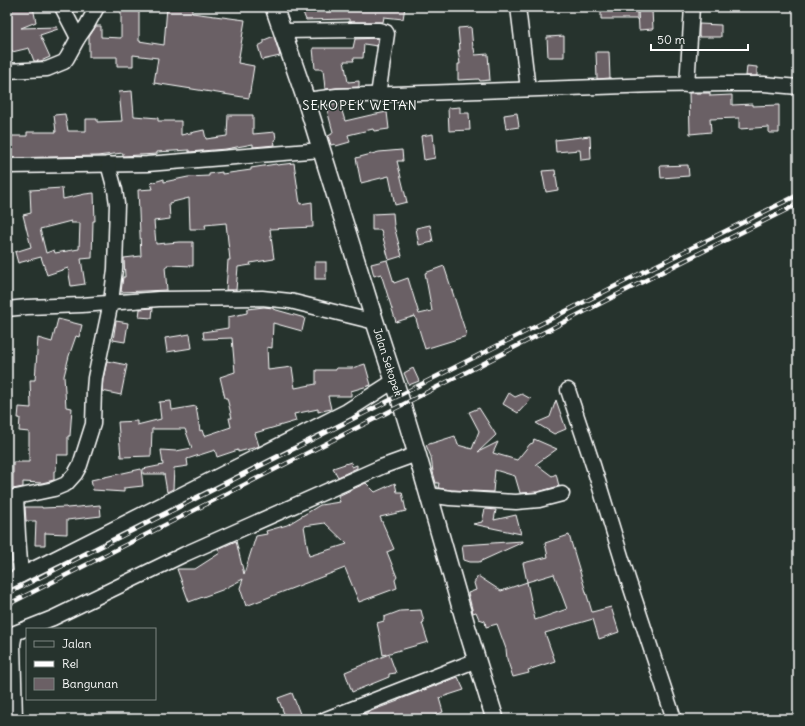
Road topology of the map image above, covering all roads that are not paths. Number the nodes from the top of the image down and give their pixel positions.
1 (62, 7) edge
2 (97, 7) edge
3 (272, 7) edge
4 (518, 7) edge
5 (692, 7) edge
6 (283, 31) junction
7 (78, 38) junction
8 (7, 71) edge
9 (687, 85) junction
10 (798, 86) edge
11 (528, 89) junction
12 (378, 95) junction
13 (306, 100) junction
14 (322, 150) junction
15 (108, 164) junction
16 (7, 166) edge
17 (112, 302) junction
18 (7, 309) edge
19 (375, 322) junction
20 (394, 381) junction
21 (568, 390) dead end
22 (417, 454) junction
23 (562, 494) dead end
24 (429, 495) junction
25 (12, 497) edge
26 (21, 575) junction
27 (7, 582) edge
28 (28, 628) edge
29 (26, 629) edge
30 (11, 635) edge
31 (477, 660) junction
32 (11, 689) edge
33 (15, 719) edge
34 (326, 719) edge
35 (495, 719) edge
36 (674, 719) edge

1 - 7 street
2 - 7 street
3 - 6 street, Jalan Sekopek
4 - 11 street
5 - 9 street
6 - 12 street
6 - 13 street, Jalan Sekopek
7 - 8 street
9 - 10 street
9 - 11 street
11 - 12 street
12 - 13 street
13 - 14 street, Jalan Sekopek
14 - 15 street
14 - 19 street, Jalan Sekopek
15 - 16 street
15 - 17 street
17 - 18 street
17 - 19 street
17 - 25 street
19 - 20 street, Jalan Sekopek
20 - 22 street, Jalan Sekopek
20 - 26 street
21 - 36 street
22 - 24 street, Jalan Sekopek
22 - 28 street
23 - 24 street
24 - 31 street, Jalan Sekopek
25 - 26 street
26 - 27 street
29 - 30 street
30 - 32 street
31 - 34 street
31 - 35 street, Jalan Sekopek
32 - 33 street

